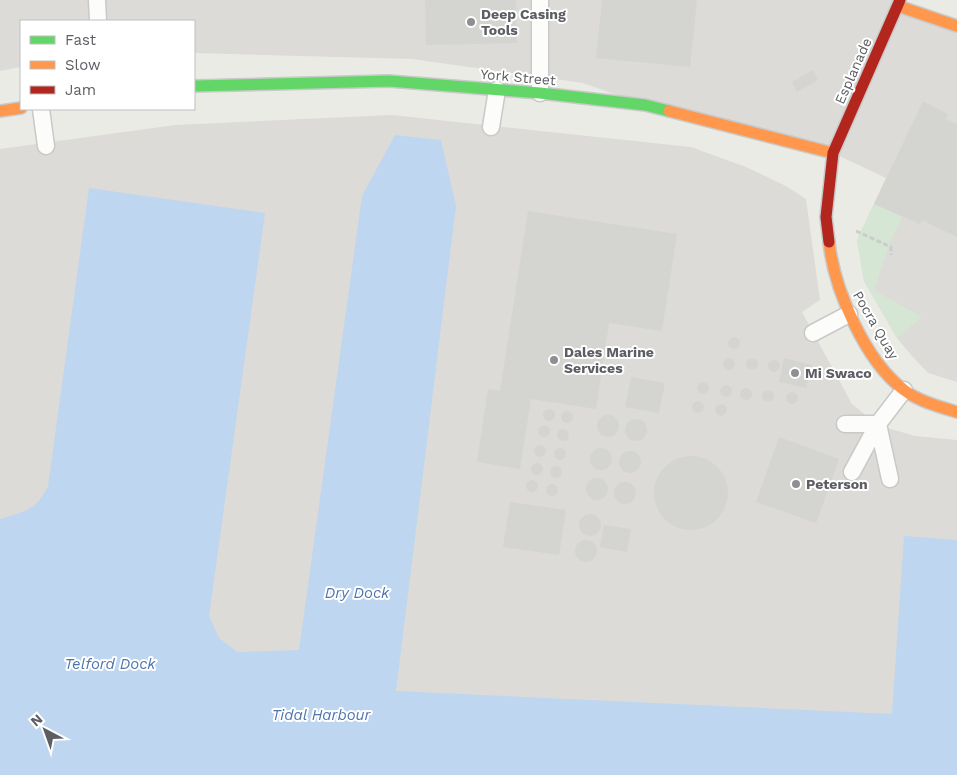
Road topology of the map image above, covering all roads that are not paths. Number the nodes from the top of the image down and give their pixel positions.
1 (96, 0) edge
2 (540, 0) edge
3 (899, 3) edge
4 (98, 20) edge
5 (957, 26) edge
6 (195, 86) edge
7 (497, 90) junction
8 (540, 93) junction
9 (20, 108) edge
10 (41, 110) edge
11 (0, 111) edge
12 (491, 127) dead end
13 (46, 146) dead end
14 (833, 153) junction
15 (850, 314) junction
16 (814, 333) dead end
17 (904, 390) junction
18 (957, 412) edge
19 (845, 424) dead end
20 (878, 424) junction
21 (852, 472) dead end
22 (890, 479) dead end

1 - 4 lane
2 - 8 lane
3 - 5 street
3 - 14 street, Esplanade
6 - 7 street, York Street
7 - 8 street, York Street
7 - 12 lane
8 - 14 street, York Street
9 - 11 street
10 - 13 lane
14 - 15 street, Pocra Quay
15 - 16 lane
15 - 17 street, Pocra Quay
17 - 18 street, Pocra Quay
17 - 20 lane
19 - 20 lane
20 - 21 lane
20 - 22 lane

